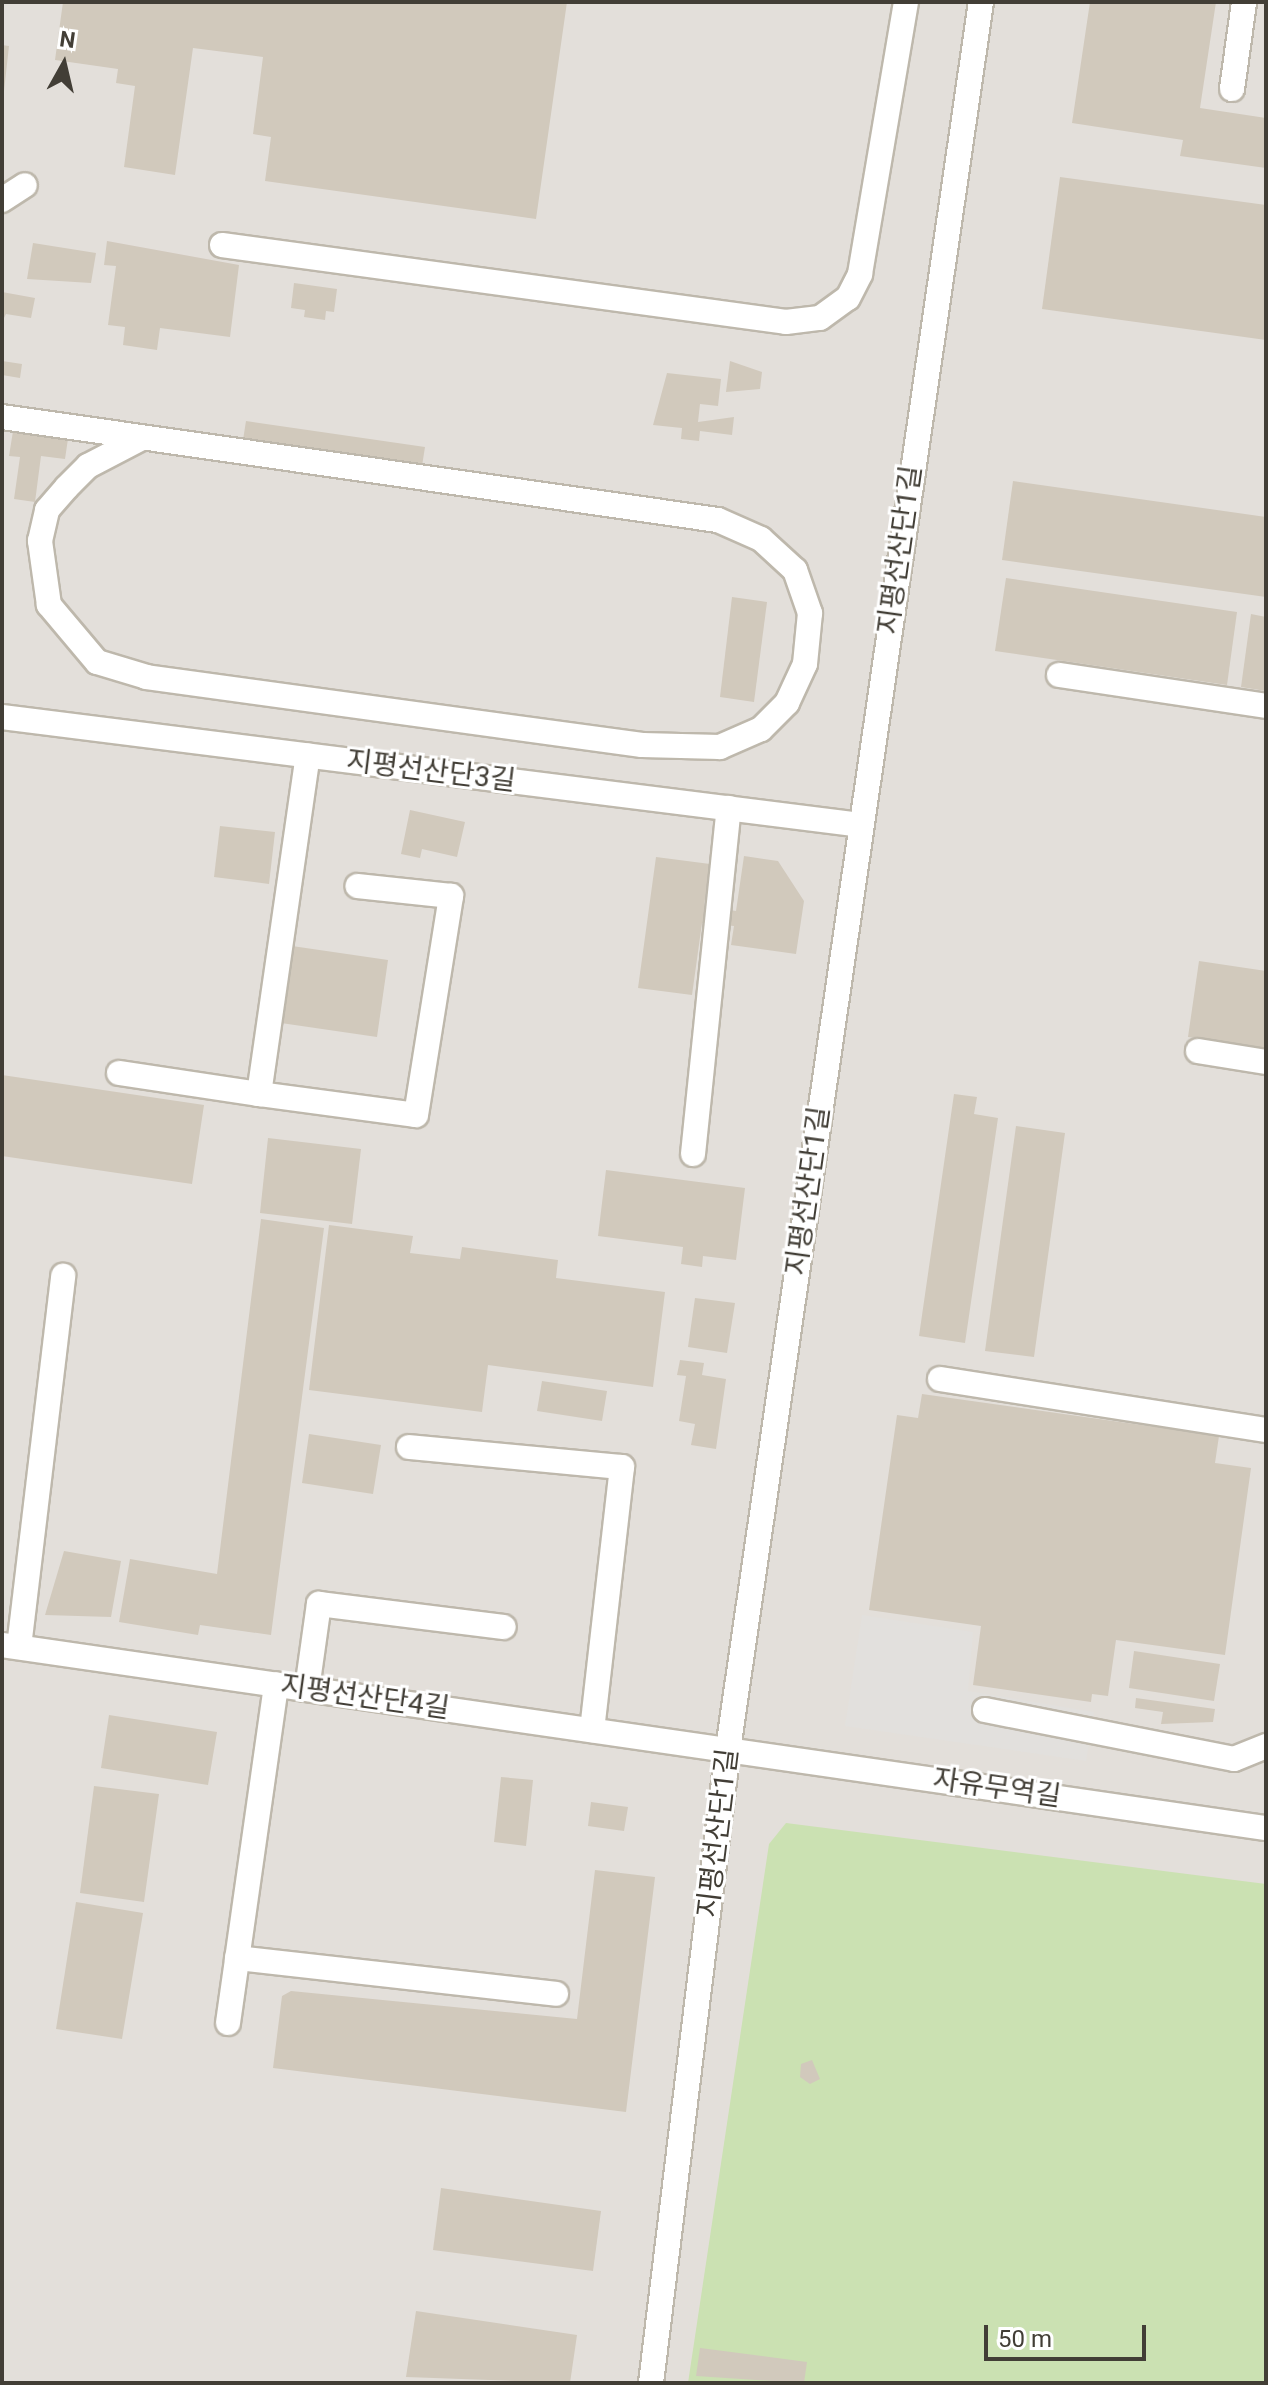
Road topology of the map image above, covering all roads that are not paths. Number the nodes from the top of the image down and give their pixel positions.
1 (906, 2) edge
2 (981, 2) edge
3 (1244, 2) edge
4 (1232, 89) dead end
5 (25, 185) dead end
6 (2, 200) edge
7 (222, 245) dead end
8 (2, 417) edge
9 (142, 438) junction
10 (1059, 675) dead end
11 (1266, 706) edge
12 (2, 717) edge
13 (308, 756) junction
14 (729, 808) junction
15 (860, 825) junction
16 (358, 886) dead end
17 (1198, 1051) dead end
18 (1266, 1062) edge
19 (119, 1073) dead end
20 (259, 1094) junction
21 (693, 1154) dead end
22 (63, 1276) dead end
23 (940, 1379) dead end
24 (1266, 1430) edge
25 (409, 1447) dead end
26 (504, 1627) dead end
27 (10, 1646) edge
28 (276, 1684) junction
29 (307, 1689) junction
30 (985, 1710) dead end
31 (592, 1730) junction
32 (1266, 1746) edge
33 (728, 1749) junction
34 (1266, 1828) edge
35 (237, 1958) junction
36 (556, 1994) dead end
37 (228, 2023) dead end
38 (651, 2383) edge

1 - 7 street
2 - 15 street, 지평선산단1길
3 - 4 street
5 - 6 street
8 - 9 street
9 - 9 street
10 - 11 street
12 - 13 street, 지평선산단3길
13 - 14 street, 지평선산단3길
13 - 20 street
14 - 15 street, 지평선산단3길
14 - 21 street
15 - 33 street, 지평선산단1길
16 - 20 street
17 - 18 street
19 - 20 street
22 - 27 street
23 - 24 street
25 - 31 street
26 - 29 street
27 - 28 street, 지평선산단4길
28 - 29 street, 지평선산단4길
28 - 35 street
29 - 31 street, 지평선산단4길
30 - 32 street
31 - 33 street, 지평선산단4길
33 - 34 street, 자유무역길
33 - 38 street, 지평선산단1길
35 - 36 street
35 - 37 street

